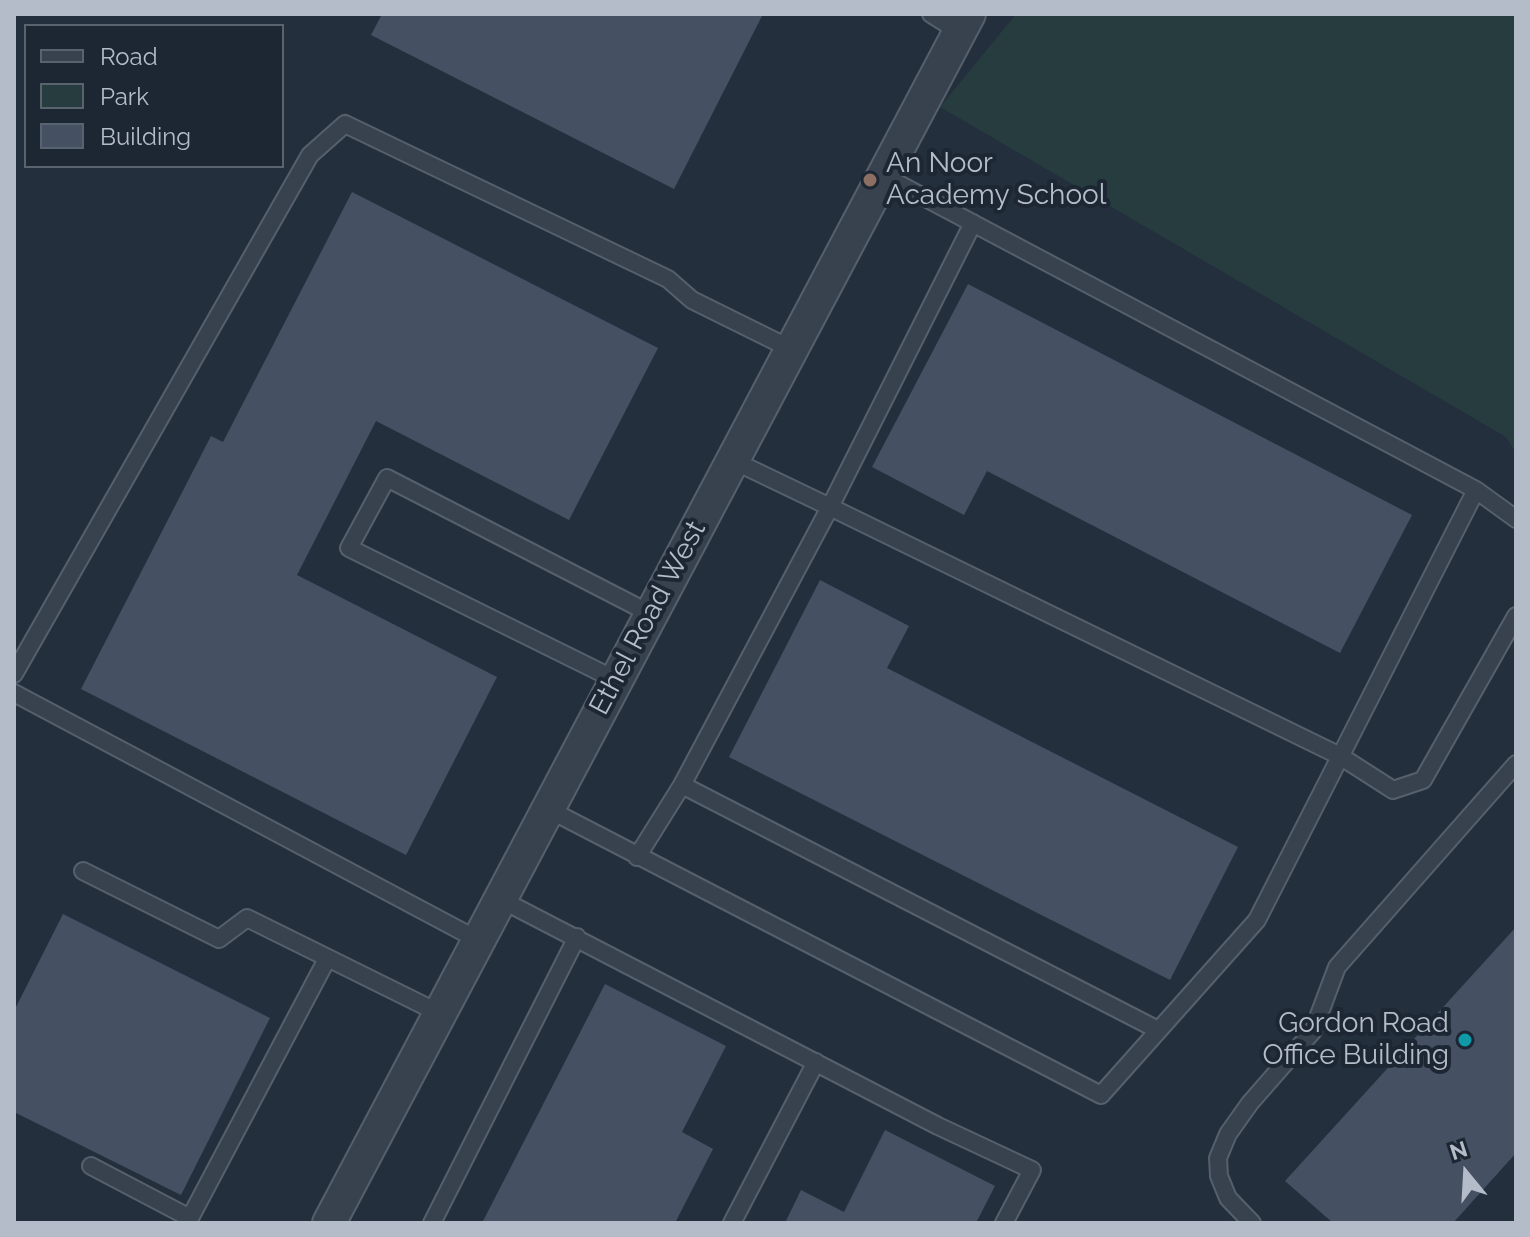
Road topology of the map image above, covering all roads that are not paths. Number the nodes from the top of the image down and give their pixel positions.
1 (931, 14) edge
2 (964, 23) edge
3 (882, 175) junction
4 (973, 223) junction
5 (791, 349) junction
6 (732, 460) junction
7 (1476, 490) junction
8 (830, 507) junction
9 (1516, 519) edge
10 (651, 614) junction
11 (1516, 616) edge
12 (14, 674) edge
13 (616, 680) junction
14 (14, 693) edge
15 (1340, 756) junction
16 (1516, 764) edge
17 (682, 785) junction
18 (548, 809) junction
19 (637, 857) junction
20 (83, 871) dead end
21 (500, 899) junction
22 (577, 937) junction
23 (478, 940) junction
24 (327, 959) junction
25 (439, 1013) junction
26 (1158, 1030) junction
27 (816, 1062) junction
28 (91, 1166) dead end
29 (197, 1220) edge
30 (329, 1223) edge
31 (432, 1223) edge
32 (732, 1223) edge
33 (1004, 1223) edge
34 (1252, 1223) edge

1 - 2 lane
2 - 3 street, Ethel Road West
3 - 4 lane
3 - 5 street, Ethel Road West
4 - 7 lane
4 - 8 lane
5 - 6 street, Ethel Road West
5 - 12 lane
6 - 8 lane
6 - 10 street, Ethel Road West
7 - 9 lane
7 - 15 lane
8 - 15 lane
8 - 17 lane
10 - 13 street, Ethel Road West
10 - 13 lane
11 - 15 lane
13 - 18 street, Ethel Road West
14 - 23 lane
15 - 26 lane
16 - 34 lane
17 - 19 lane
17 - 26 lane
18 - 19 lane
18 - 21 street, Ethel Road West
19 - 26 lane
20 - 24 lane
21 - 22 lane
21 - 23 street, Ethel Road West
22 - 27 lane
22 - 31 lane
23 - 25 street, Ethel Road West
24 - 25 lane
24 - 29 lane
25 - 30 street, Ethel Road West
27 - 32 lane
27 - 33 lane
28 - 29 lane

